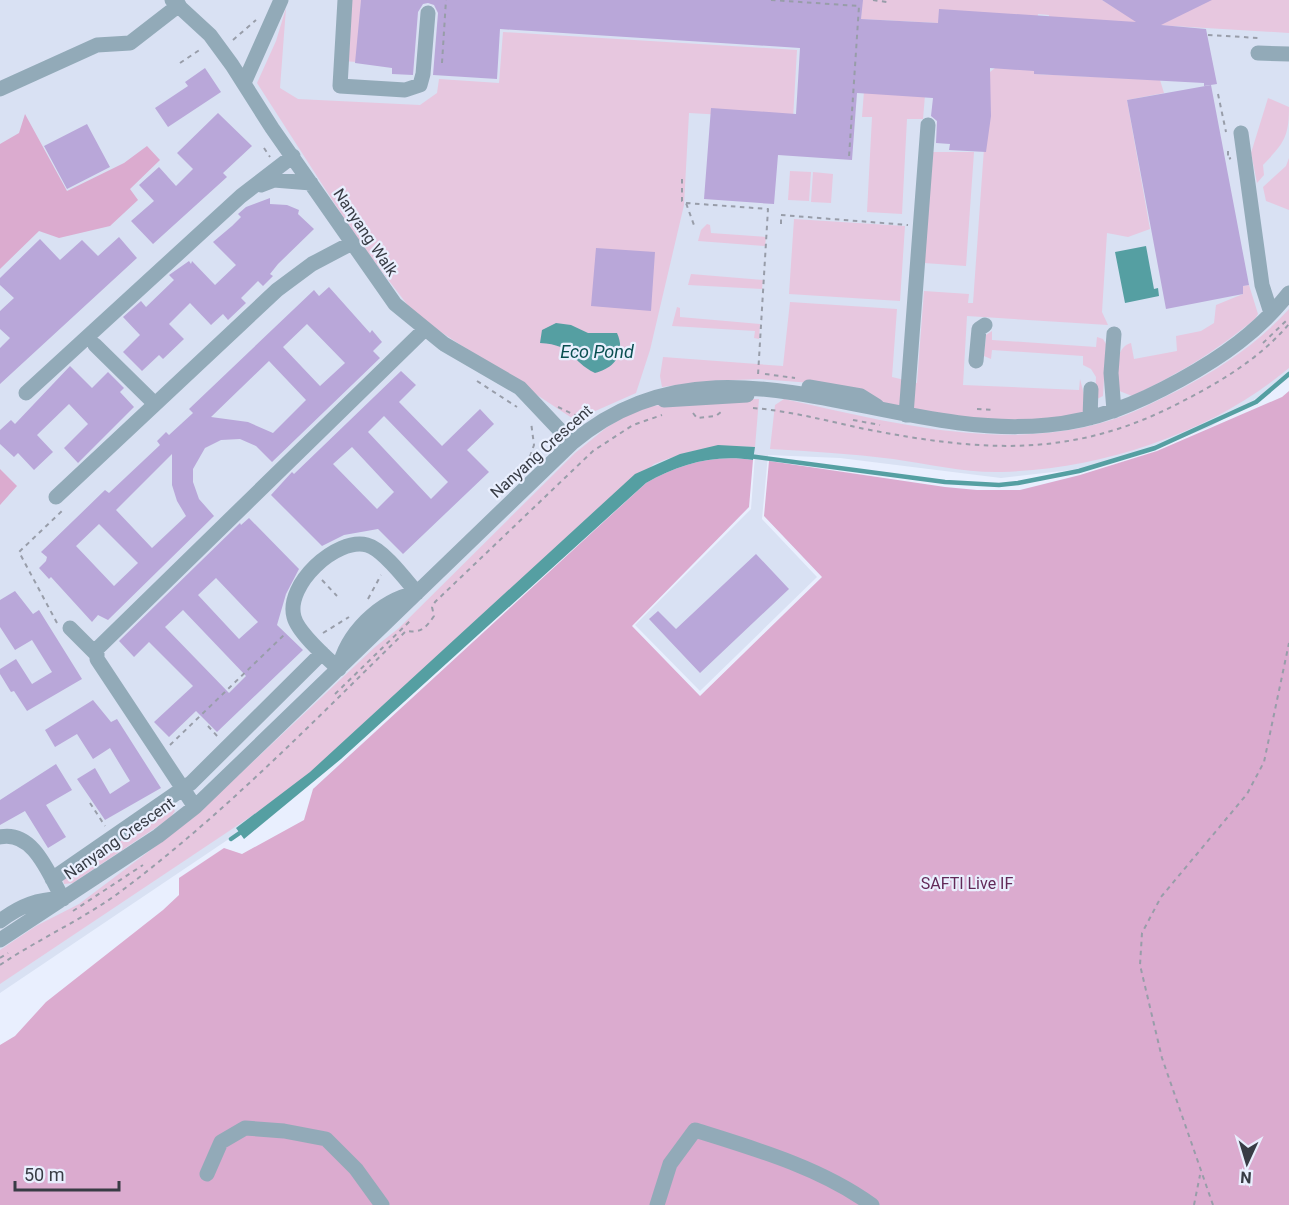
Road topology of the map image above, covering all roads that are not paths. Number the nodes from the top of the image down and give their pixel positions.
1 (281, 0) edge
2 (345, 0) edge
3 (176, 3) edge
4 (428, 13) dead end
5 (1258, 53) dead end
6 (1289, 54) edge
7 (244, 83) junction
8 (0, 89) edge
9 (928, 125) dead end
10 (1234, 136) road end
11 (293, 156) junction
12 (310, 183) junction
13 (241, 196) junction
14 (352, 243) junction
15 (1289, 293) edge
16 (1271, 313) junction
17 (986, 324) dead end
18 (424, 330) junction
19 (1114, 334) dead end
20 (96, 345) dead end
21 (976, 361) dead end
22 (1091, 389) dead end
23 (26, 393) dead end
24 (155, 404) junction
25 (1114, 411) junction
26 (906, 415) junction
27 (1090, 418) junction
28 (572, 443) junction
29 (57, 497) road end
30 (457, 553) junction
31 (417, 593) junction
32 (64, 626) road end
33 (360, 649) junction
34 (95, 653) junction
35 (322, 653) junction
36 (339, 669) junction
37 (181, 790) junction
38 (195, 807) junction
39 (0, 837) edge
40 (146, 844) junction
41 (52, 879) junction
42 (63, 899) junction
43 (49, 909) junction
44 (0, 921) edge
45 (0, 940) edge
46 (207, 1174) dead end
47 (382, 1205) edge
48 (657, 1205) edge
49 (872, 1205) edge

1 - 7 street
2 - 4 street
3 - 7 street, Nanyang Walk
3 - 8 street
5 - 6 street
7 - 11 street, Nanyang Walk
9 - 26 street
10 - 16 street
11 - 12 street, Nanyang Walk
11 - 13 street
12 - 13 street
12 - 14 street, Nanyang Walk
13 - 23 street
14 - 18 street, Nanyang Walk
14 - 24 street
15 - 16 street, Nanyang Crescent
16 - 25 street, Nanyang Crescent
17 - 21 street
18 - 28 street, Nanyang Walk
18 - 34 street
19 - 25 street
20 - 24 street
22 - 27 street
24 - 29 street
25 - 27 street, Nanyang Crescent
26 - 27 street, Nanyang Crescent
26 - 28 street, Nanyang Crescent
28 - 30 street, Nanyang Crescent
30 - 31 street, Nanyang Crescent
30 - 33 street
31 - 33 street, Nanyang Crescent
31 - 35 street
31 - 36 street
32 - 34 street
33 - 36 street, Nanyang Crescent
34 - 37 street
35 - 36 street
35 - 37 street
36 - 38 street, Nanyang Crescent
37 - 38 street
37 - 41 street
38 - 40 street, Nanyang Crescent
39 - 41 street
40 - 42 street, Nanyang Crescent
40 - 43 street
41 - 42 street
42 - 43 street, Nanyang Crescent
42 - 44 street
43 - 45 street, Nanyang Crescent
46 - 47 street
48 - 49 street

